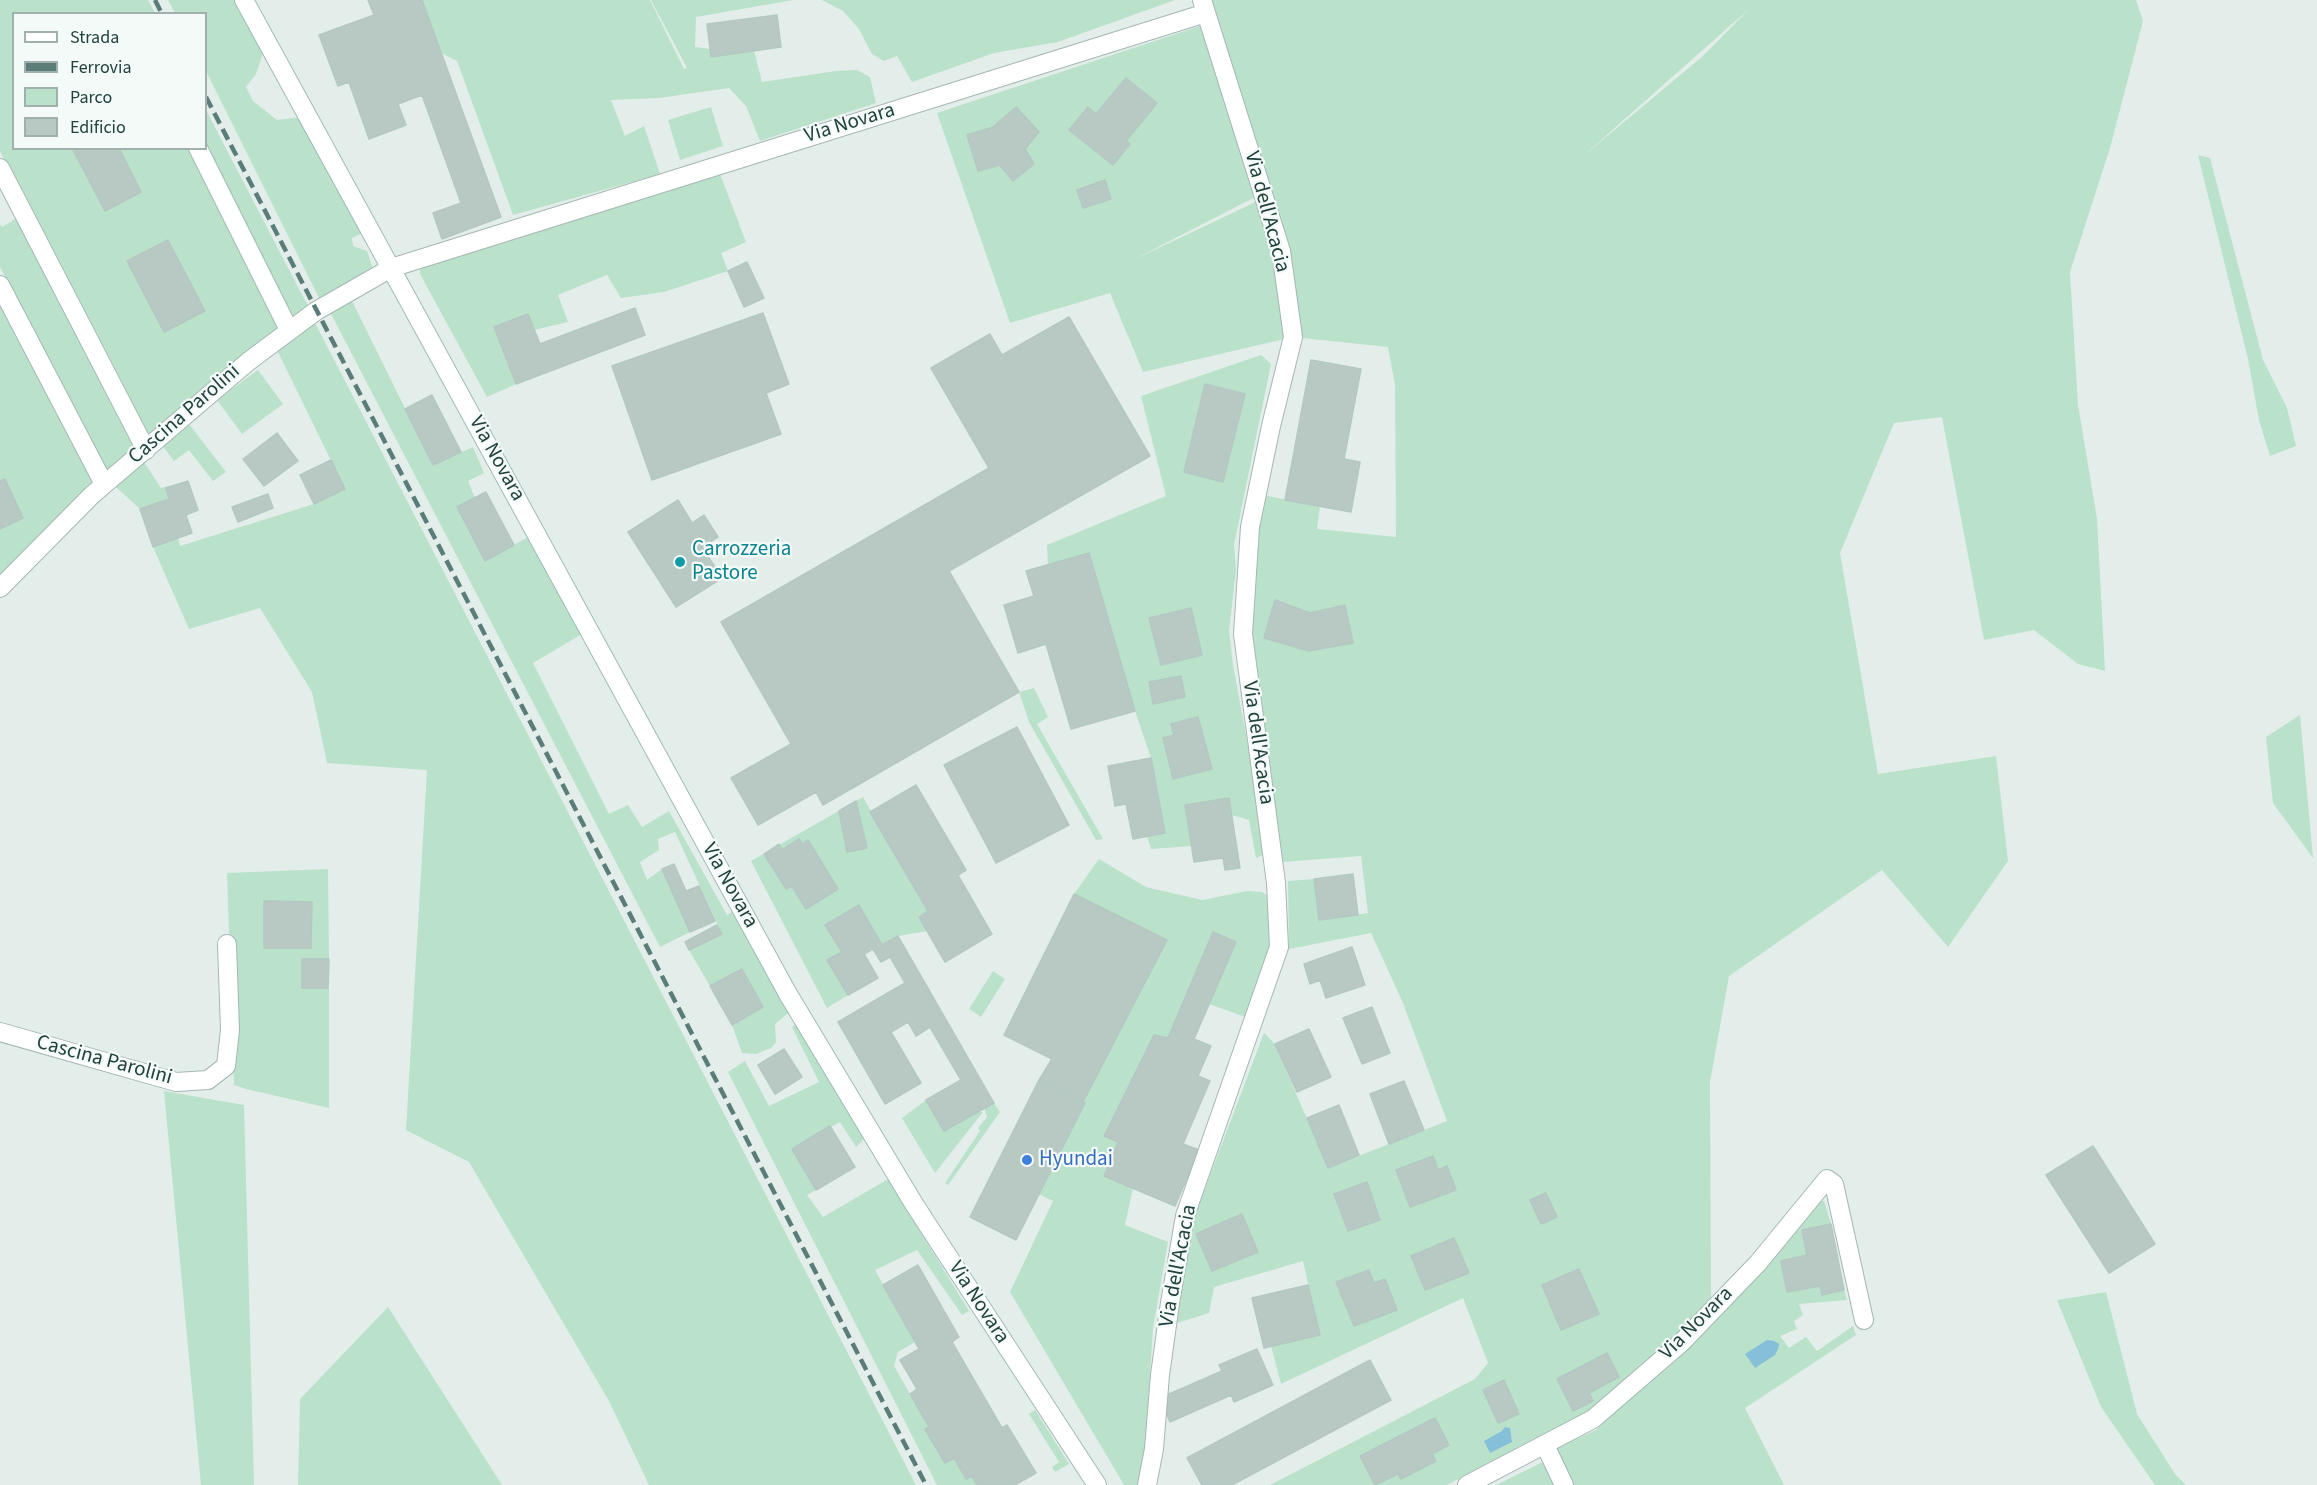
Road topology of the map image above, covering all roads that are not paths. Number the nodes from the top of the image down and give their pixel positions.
1 (244, 0) edge
2 (1204, 6) edge
3 (199, 150) edge
4 (0, 168) edge
5 (391, 268) junction
6 (0, 285) edge
7 (288, 330) junction
8 (146, 450) junction
9 (104, 484) junction
10 (0, 588) edge
11 (227, 944) dead end
12 (0, 1032) edge
13 (1864, 1320) dead end
14 (1545, 1444) junction
15 (1097, 1485) edge
16 (1147, 1485) edge
17 (1467, 1485) edge
18 (1564, 1485) edge

1 - 5 street, Via Novara
2 - 5 street, Via Novara
2 - 16 street, Via dell'Acacia
3 - 7 street
4 - 8 street
5 - 7 street, Cascina Parolini
5 - 15 street, Via Novara
6 - 9 street
7 - 8 street, Cascina Parolini
8 - 9 street, Cascina Parolini
9 - 10 street, Cascina Parolini
11 - 12 street, Cascina Parolini
13 - 14 street, Via Novara
14 - 17 street, Via Novara
14 - 18 street

